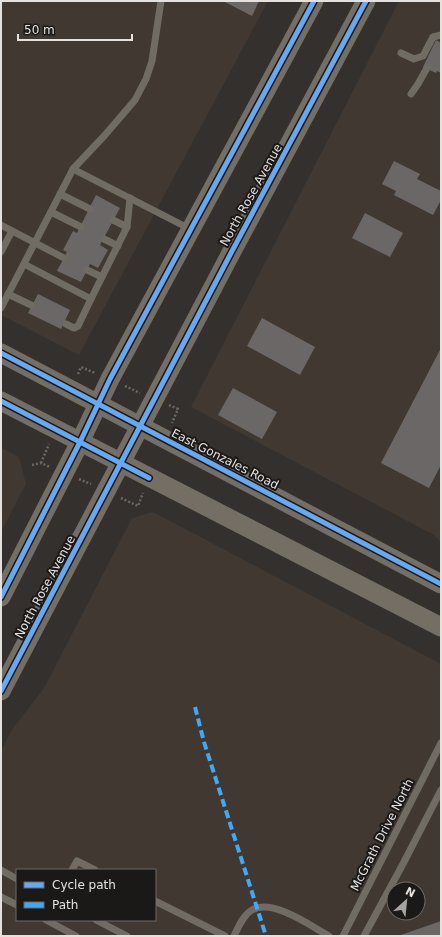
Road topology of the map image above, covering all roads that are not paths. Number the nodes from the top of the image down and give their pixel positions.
1 (161, 1) edge
2 (314, 1) edge
3 (366, 1) edge
4 (441, 39) edge
5 (401, 53) dead end
6 (427, 68) dead end
7 (411, 94) dead end
8 (73, 169) junction
9 (60, 194) junction
10 (130, 198) junction
11 (90, 209) dead end
12 (51, 212) junction
13 (113, 220) dead end
14 (1, 225) edge
15 (81, 226) dead end
16 (127, 227) junction
17 (191, 230) junction
18 (12, 231) junction
19 (104, 239) dead end
20 (35, 243) junction
21 (118, 246) junction
22 (1, 252) edge
23 (64, 258) dead end
24 (24, 264) junction
25 (87, 270) dead end
26 (102, 277) junction
27 (8, 294) junction
28 (91, 299) junction
29 (31, 305) dead end
30 (1, 308) edge
31 (66, 324) dead end
32 (1, 353) edge
33 (1, 401) edge
34 (97, 404) junction
35 (140, 426) junction
36 (80, 442) junction
37 (121, 463) junction
38 (441, 584) edge
39 (1, 597) edge
40 (441, 628) edge
41 (1, 691) edge
42 (441, 743) edge
43 (441, 790) edge
44 (73, 869) edge
45 (93, 869) edge
46 (1, 870) edge
47 (16, 878) edge
48 (1, 897) edge
49 (156, 901) edge
50 (16, 904) edge
51 (48, 921) edge
52 (98, 921) edge
53 (76, 936) edge
54 (127, 936) edge
55 (225, 936) edge
56 (234, 936) edge
57 (329, 936) edge
58 (343, 936) edge
59 (364, 936) edge

1 - 8 lane
2 - 17 main road
3 - 35 main road, North Rose Avenue
4 - 5 lane
6 - 7 lane
8 - 9 lane
8 - 10 lane
9 - 11 lane
9 - 12 lane
10 - 16 lane
10 - 17 lane
12 - 15 lane
12 - 20 lane
13 - 16 lane
14 - 18 lane
16 - 21 lane
17 - 34 main road
18 - 20 lane
18 - 22 lane
19 - 21 lane
20 - 23 lane
20 - 24 lane
21 - 26 lane
24 - 27 lane
24 - 28 lane
25 - 26 lane
26 - 28 lane
27 - 29 lane
27 - 30 lane
28 - 31 lane
32 - 34 main road, East Gonzales Road
33 - 36 main road
34 - 35 main road, East Gonzales Road
34 - 36 main road
35 - 37 main road, North Rose Avenue
35 - 38 main road, East Gonzales Road
36 - 37 main road
36 - 39 main road
37 - 40 main road
37 - 41 main road, North Rose Avenue
42 - 58 lane, McGrath Drive North
43 - 59 lane
44 - 45 lane
46 - 47 lane
48 - 50 lane
49 - 55 lane
51 - 53 lane
52 - 54 lane
56 - 57 lane

